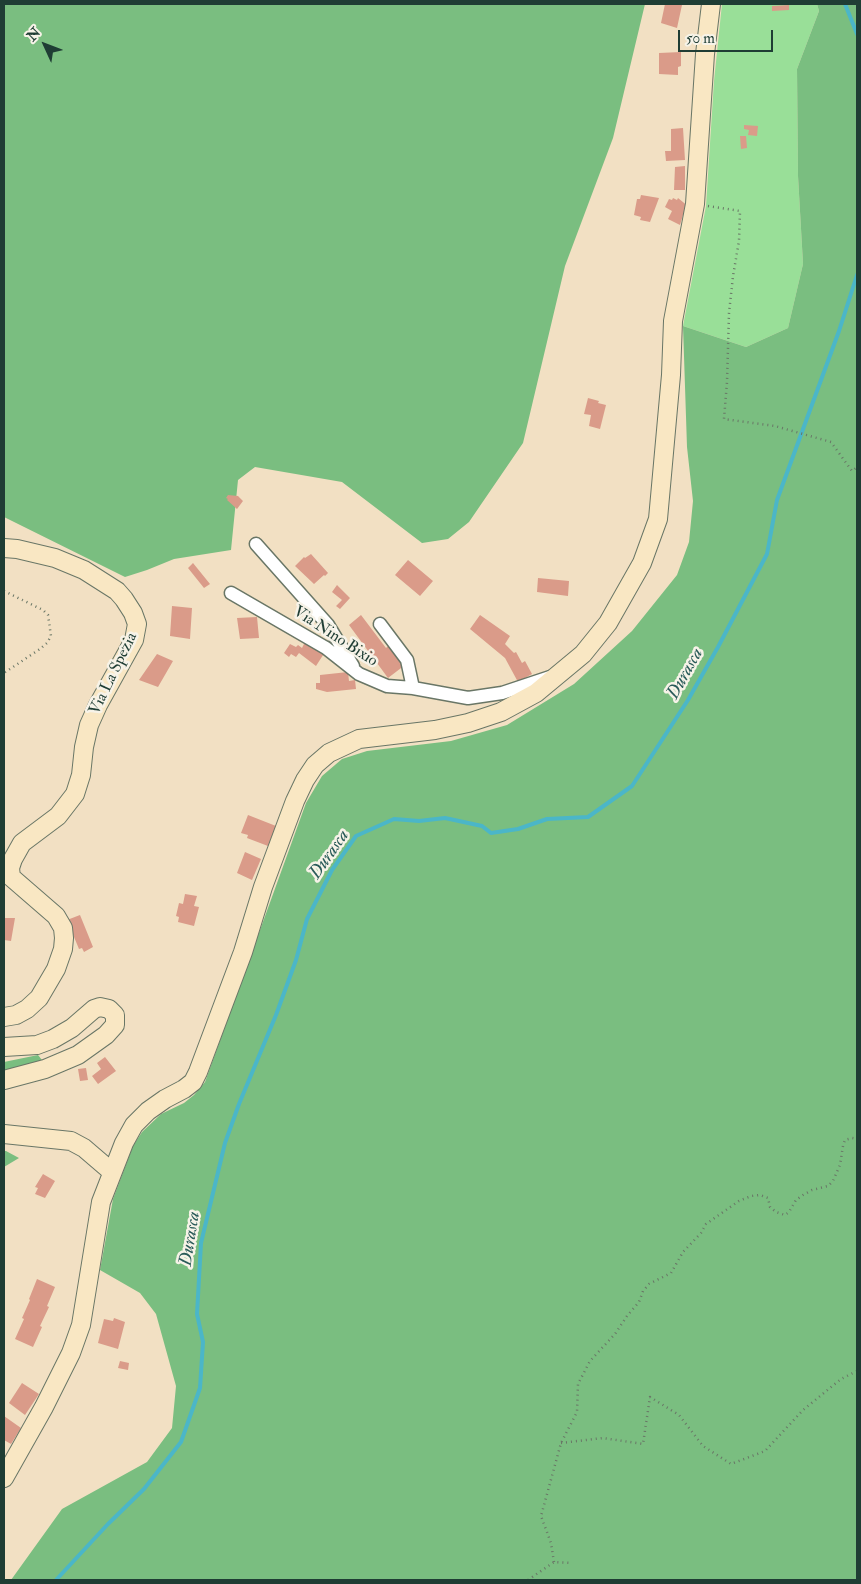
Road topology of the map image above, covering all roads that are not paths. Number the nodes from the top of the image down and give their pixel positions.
1 (711, 4) edge
2 (256, 544) dead end
3 (4, 548) edge
4 (231, 593) dead end
5 (268, 614) junction
6 (380, 624) dead end
7 (284, 635) dead end
8 (359, 674) junction
9 (560, 674) junction
10 (412, 688) junction
11 (4, 1017) edge
12 (4, 1047) edge
13 (4, 1080) edge
14 (4, 1134) edge
15 (112, 1172) junction
16 (4, 1478) edge

1 - 9 main road
2 - 8 street
3 - 11 main road, Via La Spezia
4 - 5 street, Via Nino Bixio
5 - 7 street, Via Nino Bixio
5 - 8 street, Via Nino Bixio
6 - 10 street
8 - 10 street, Via Nino Bixio
9 - 10 street, Via Nino Bixio
9 - 15 main road
12 - 13 main road
14 - 15 main road
15 - 16 main road

